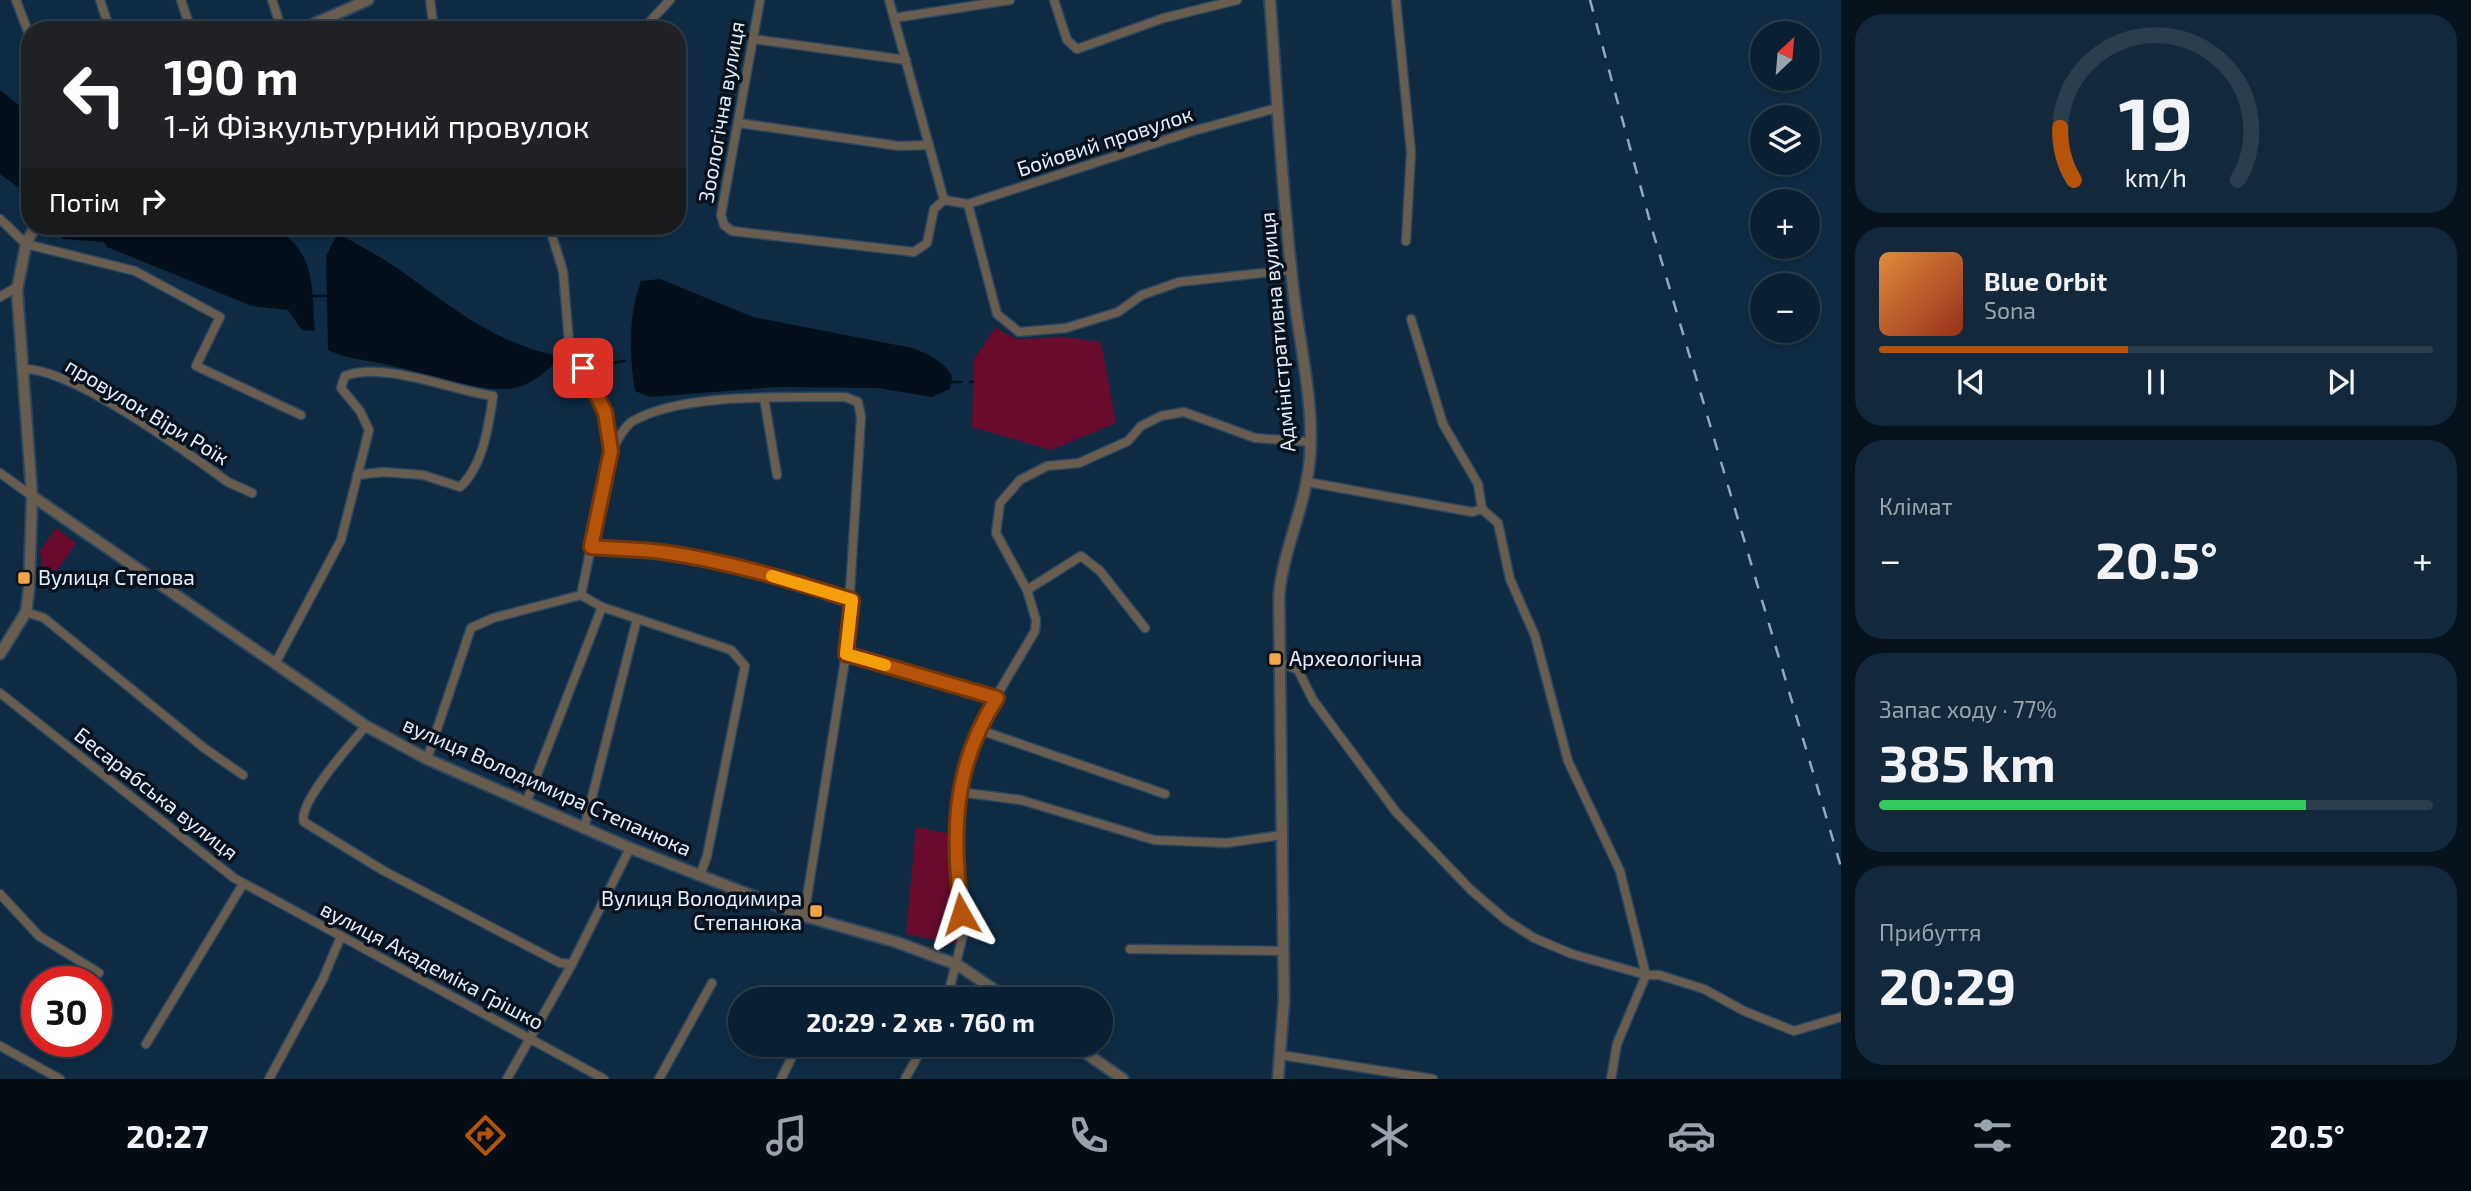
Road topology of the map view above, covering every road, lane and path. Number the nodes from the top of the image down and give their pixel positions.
1 (16, 0) edge
2 (100, 0) edge
3 (181, 0) edge
4 (272, 0) edge
5 (369, 0) edge
6 (430, 0) edge
7 (670, 0) edge
8 (760, 0) edge
9 (889, 0) edge
10 (1010, 0) edge
11 (1054, 0) edge
12 (1237, 0) edge
13 (1270, 0) edge
14 (1396, 0) edge
15 (894, 18) junction
16 (24, 21) edge
17 (107, 21) edge
18 (188, 21) edge
19 (279, 21) edge
20 (321, 21) edge
21 (433, 21) edge
22 (650, 21) edge
23 (753, 39) junction
24 (906, 60) junction
25 (1277, 108) junction
26 (739, 123) junction
27 (929, 145) junction
28 (944, 200) junction
29 (968, 204) junction
30 (0, 219) edge
31 (30, 235) edge
32 (552, 235) edge
33 (1406, 241) dead end
34 (26, 244) junction
35 (1291, 270) junction
36 (17, 287) junction
37 (0, 297) edge
38 (1411, 318) dead end
39 (22, 369) junction
40 (764, 398) junction
41 (301, 415) dead end
42 (1310, 442) junction
43 (611, 451) junction
44 (0, 473) edge
45 (357, 475) junction
46 (777, 475) dead end
47 (1307, 482) junction
48 (252, 493) dead end
49 (33, 496) junction
50 (1482, 509) junction
51 (591, 547) junction
52 (1027, 590) junction
53 (581, 594) junction
54 (852, 600) junction
55 (602, 607) junction
56 (26, 611) junction
57 (637, 619) junction
58 (1145, 628) dead end
59 (0, 654) edge
60 (846, 654) junction
61 (276, 662) junction
62 (1280, 662) junction
63 (0, 693) edge
64 (997, 698) junction
65 (366, 726) junction
66 (977, 729) junction
67 (427, 760) junction
68 (243, 775) dead end
69 (959, 792) junction
70 (1165, 794) dead end
71 (526, 803) junction
72 (584, 829) junction
73 (1282, 835) junction
74 (630, 848) junction
75 (700, 874) junction
76 (243, 884) junction
77 (0, 894) edge
78 (804, 916) junction
79 (341, 936) junction
80 (1130, 949) dead end
81 (1283, 951) junction
82 (572, 964) junction
83 (958, 965) junction
84 (88, 966) edge
85 (1646, 975) junction
86 (712, 983) dead end
87 (951, 987) edge
88 (990, 987) edge
89 (1841, 1017) edge
90 (528, 1038) junction
91 (146, 1044) dead end
92 (0, 1046) edge
93 (1281, 1055) junction
94 (792, 1057) edge
95 (917, 1057) edge
96 (1091, 1057) edge
97 (60, 1079) edge
98 (269, 1079) edge
99 (507, 1079) edge
100 (604, 1079) edge
101 (659, 1079) edge
102 (781, 1079) edge
103 (905, 1079) edge
104 (1123, 1079) edge
105 (1278, 1079) edge
106 (1433, 1079) edge
107 (1612, 1079) edge

1 - 16 street
2 - 17 street
3 - 18 street
4 - 19 street
5 - 20 street
6 - 21 street
7 - 22 street
8 - 23 street, Зоологічна вулиця
9 - 15 street
10 - 15 street
11 - 12 street
13 - 25 street, Адміністративна вулиця
14 - 33 street
15 - 24 street
23 - 24 street
23 - 26 street, Зоологічна вулиця
24 - 27 street
25 - 29 street, Бойовий провулок
25 - 35 street, Адміністративна вулиця
26 - 27 street
26 - 28 street, Зоологічна вулиця
27 - 28 street
28 - 29 street, Бойовий провулок
29 - 35 street
30 - 34 street
31 - 34 street
32 - 43 street
34 - 36 street
34 - 41 street
35 - 42 street, Адміністративна вулиця
36 - 37 street
36 - 39 street
38 - 50 street
39 - 48 street, провулок Віри Роїк
39 - 49 street
40 - 43 street
40 - 46 street
40 - 54 street
42 - 47 street, Адміністративна вулиця
42 - 52 street
43 - 51 street
44 - 49 street, вулиця Володимира Степанюка
45 - 45 street
45 - 61 street
47 - 50 street
47 - 62 street, Адміністративна вулиця
49 - 56 street
49 - 61 street, вулиця Володимира Степанюка
50 - 85 street
51 - 53 street
51 - 54 street
52 - 58 street
52 - 64 street
53 - 55 street
53 - 67 street
54 - 60 street
55 - 57 street
55 - 71 street
56 - 59 street
56 - 68 street
57 - 72 street
57 - 75 street
60 - 64 street
60 - 78 street
61 - 65 street, вулиця Володимира Степанюка
62 - 73 street, Адміністративна вулиця
62 - 85 street
63 - 76 street, Бесарабська вулиця
64 - 66 street
65 - 67 street, вулиця Володимира Степанюка
65 - 82 street
66 - 69 street
66 - 70 street
67 - 71 street, вулиця Володимира Степанюка
69 - 73 street
69 - 83 street
71 - 72 street, вулиця Володимира Степанюка
72 - 74 street, вулиця Володимира Степанюка
73 - 81 street, Адміністративна вулиця
74 - 75 street, вулиця Володимира Степанюка
74 - 82 street
75 - 78 street, вулиця Володимира Степанюка
76 - 79 street, вулиця Академіка Грішко
76 - 91 street, Бесарабська вулиця
77 - 84 street
78 - 83 street, вулиця Володимира Степанюка
79 - 90 street, вулиця Академіка Грішко
79 - 98 street
80 - 81 street
81 - 93 street, Адміністративна вулиця
82 - 90 street
83 - 87 street
83 - 88 street, вулиця Володимира Степанюка
85 - 89 street
85 - 107 street
86 - 101 street
90 - 99 street
90 - 100 street, вулиця Академіка Грішко
92 - 97 street
93 - 105 street, Адміністративна вулиця
93 - 106 street
94 - 102 street
95 - 103 street
96 - 104 street

